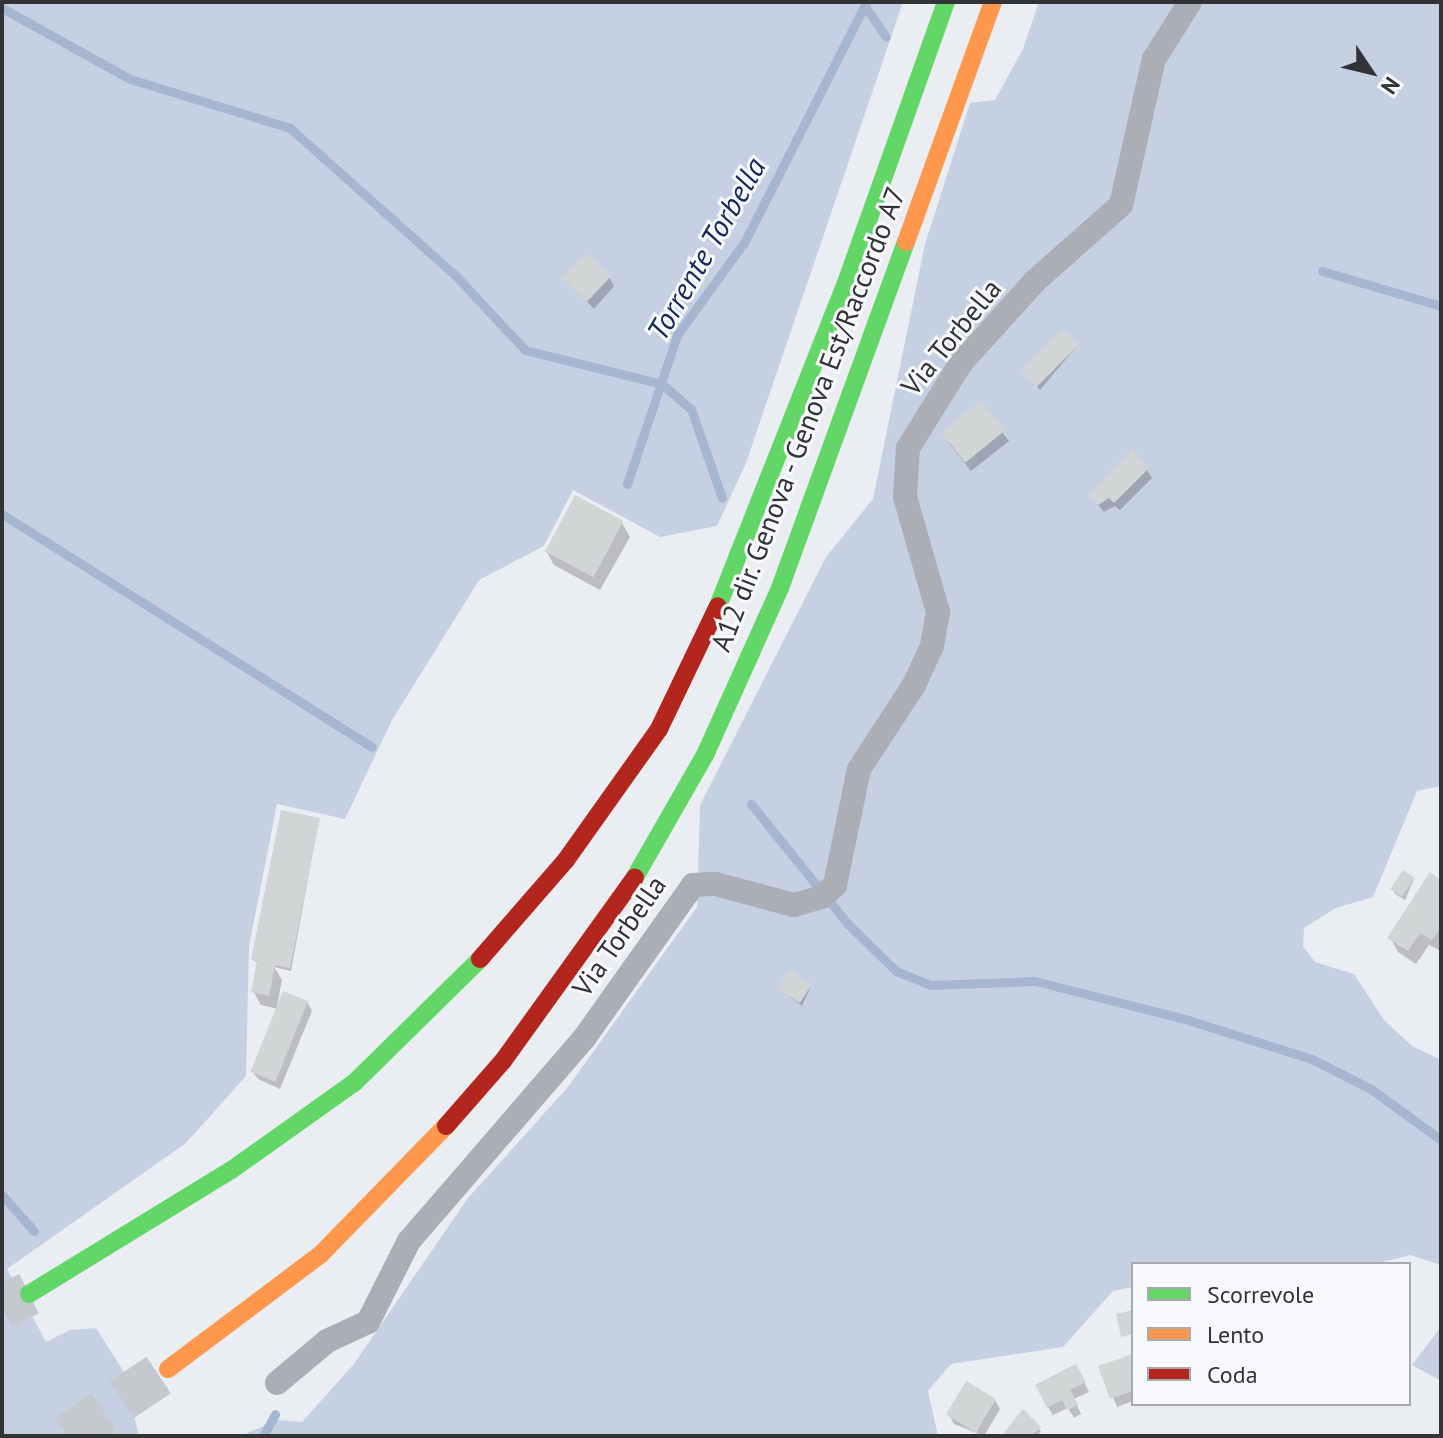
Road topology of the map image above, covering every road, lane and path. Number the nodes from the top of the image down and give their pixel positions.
1 (946, 2) edge
2 (993, 2) edge
3 (1190, 2) edge
4 (29, 1294) tunnel mouth
5 (168, 1369) tunnel mouth
6 (277, 1383) dead end

1 - 4 highway
2 - 5 highway, A12 dir. Genova - Genova Est/Raccordo A7
3 - 6 street, Via Torbella

